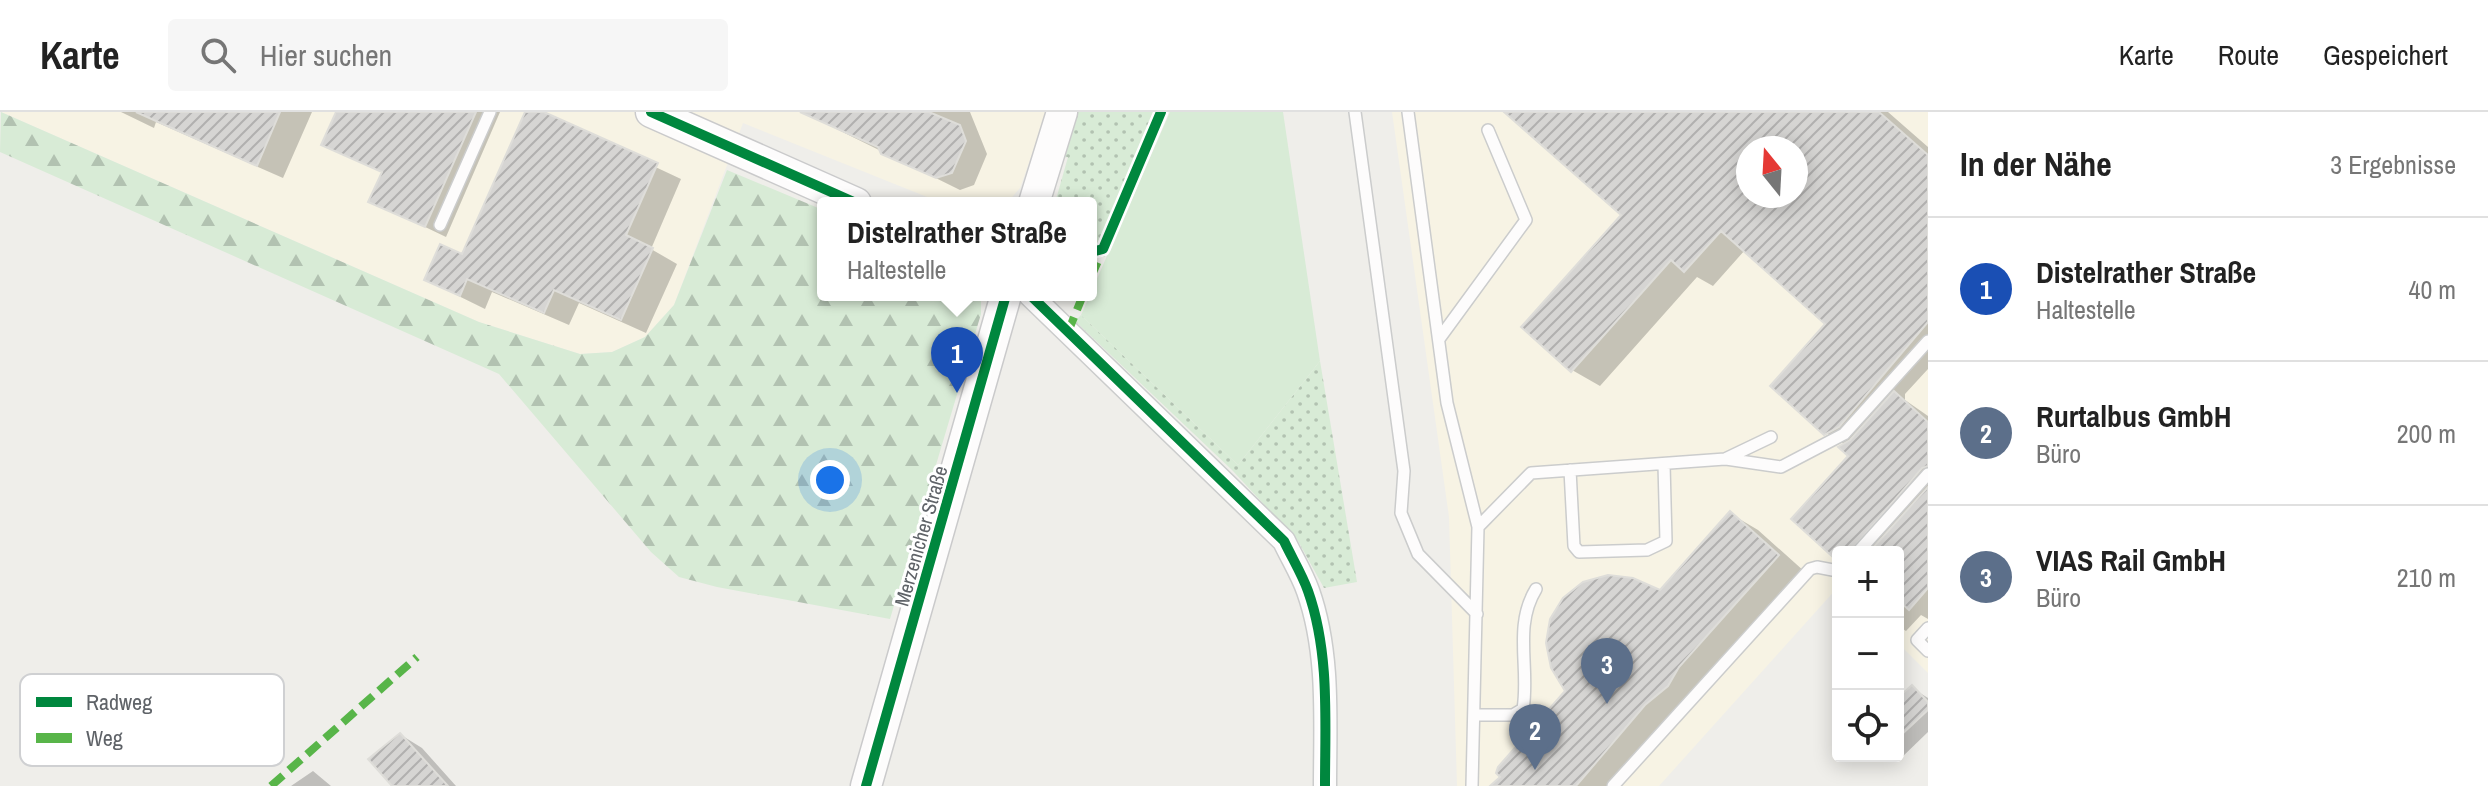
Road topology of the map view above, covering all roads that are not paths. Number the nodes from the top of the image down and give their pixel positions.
1 (490, 112) edge
2 (651, 112) edge
3 (1062, 112) edge
4 (1355, 112) edge
5 (1408, 112) edge
6 (1488, 130) dead end
7 (842, 197) edge
8 (1036, 197) edge
9 (440, 225) dead end
10 (1004, 301) edge
11 (1036, 301) edge
12 (1439, 339) junction
13 (1928, 341) edge
14 (1771, 437) dead end
15 (1725, 459) junction
16 (1664, 464) junction
17 (1570, 470) junction
18 (1928, 474) edge
19 (1478, 527) junction
20 (1863, 546) edge
21 (1832, 570) edge
22 (1536, 589) dead end
23 (1477, 614) junction
24 (1928, 628) edge
25 (1928, 651) edge
26 (1474, 715) junction
27 (866, 786) edge
28 (1325, 786) edge
29 (1472, 786) edge
30 (1613, 786) edge

1 - 9 lane
2 - 7 street
3 - 8 street
4 - 23 lane
5 - 12 lane
6 - 12 lane
10 - 27 street, Merzenicher Straße
11 - 28 street
12 - 19 lane
13 - 15 lane
14 - 15 lane
15 - 16 lane
16 - 17 lane
16 - 17 lane
17 - 19 lane
18 - 20 lane
19 - 23 lane
21 - 30 lane
22 - 26 lane
23 - 26 lane
24 - 25 lane
26 - 29 lane

